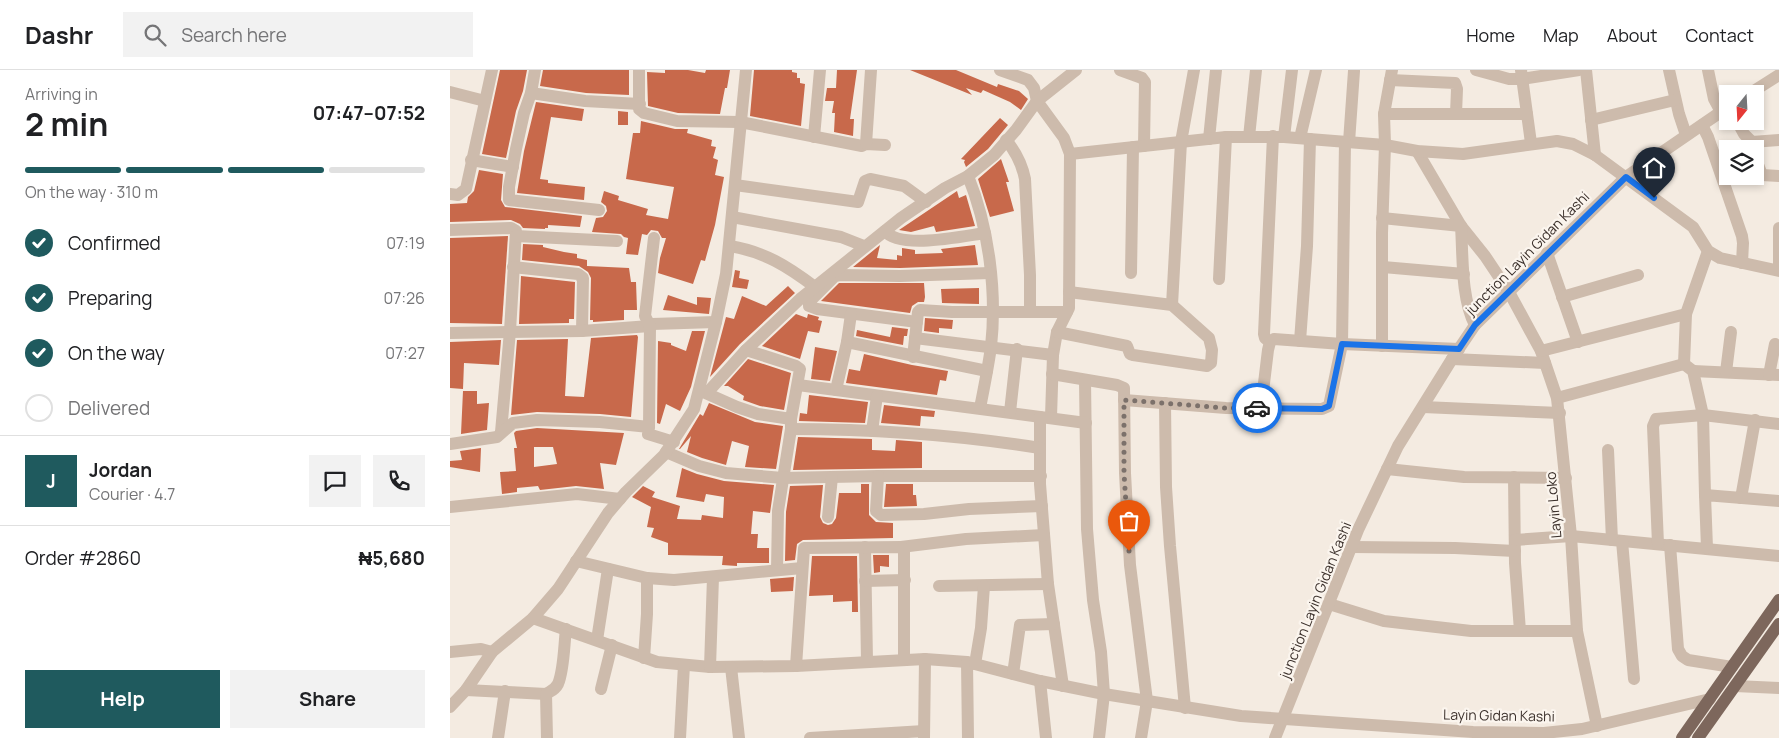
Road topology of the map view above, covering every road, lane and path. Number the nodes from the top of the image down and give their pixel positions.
1 (492, 70) edge
2 (535, 70) edge
3 (639, 70) edge
4 (746, 70) edge
5 (820, 70) edge
6 (871, 70) edge
7 (1000, 70) edge
8 (1076, 70) edge
9 (1120, 70) edge
10 (1194, 70) edge
11 (1216, 70) edge
12 (1256, 70) edge
13 (1292, 70) edge
14 (1316, 70) edge
15 (1579, 70) edge
16 (1586, 70) edge
17 (1669, 70) edge
18 (1708, 70) edge
19 (1354, 71) edge
20 (1481, 71) edge
21 (1391, 75) edge
22 (1521, 75) edge
23 (1779, 75) edge
24 (1763, 85) edge
25 (450, 92) edge
26 (532, 93) junction
27 (1675, 100) junction
28 (485, 101) junction
29 (1037, 101) junction
30 (640, 104) junction
31 (1719, 104) edge
32 (1719, 113) edge
33 (1384, 114) junction
34 (1456, 114) junction
35 (1527, 114) junction
36 (1591, 120) junction
37 (740, 122) junction
38 (1702, 125) junction
39 (1686, 135) junction
40 (814, 137) junction
41 (1226, 137) junction
42 (1250, 137) junction
43 (1278, 137) junction
44 (1305, 138) junction
45 (1209, 139) junction
46 (1006, 140) junction
47 (1779, 140) edge
48 (1181, 142) junction
49 (1347, 142) junction
50 (1532, 143) junction
51 (1764, 143) edge
52 (866, 144) junction
53 (885, 145) dead end
54 (1386, 145) junction
55 (1139, 147) junction
56 (1417, 151) junction
57 (1070, 154) junction
58 (1595, 155) junction
59 (471, 160) junction
60 (513, 167) junction
61 (1764, 175) edge
62 (968, 176) junction
63 (1779, 176) edge
64 (1626, 177) junction
65 (735, 185) junction
66 (450, 194) edge
67 (926, 202) junction
68 (599, 210) dead end
69 (732, 217) junction
70 (1382, 218) junction
71 (1461, 226) junction
72 (1779, 228) edge
73 (450, 230) edge
74 (885, 231) junction
75 (985, 233) junction
76 (516, 236) junction
77 (654, 238) dead end
78 (617, 241) dead end
79 (730, 246) junction
80 (864, 246) junction
81 (1708, 251) junction
82 (1547, 253) junction
83 (1742, 263) junction
84 (513, 267) junction
85 (1383, 268) junction
86 (1779, 270) edge
87 (990, 273) junction
88 (1131, 273) dead end
89 (1464, 274) junction
90 (1638, 275) dead end
91 (1219, 279) dead end
92 (815, 287) junction
93 (1069, 292) junction
94 (1508, 292) junction
95 (1562, 297) junction
96 (1172, 304) junction
97 (992, 311) junction
98 (1030, 312) junction
99 (1067, 312) junction
100 (851, 314) junction
101 (1686, 314) junction
102 (716, 322) junction
103 (917, 322) junction
104 (1475, 325) junction
105 (650, 326) junction
106 (510, 331) junction
107 (582, 331) junction
108 (1057, 332) junction
109 (1731, 332) dead end
110 (450, 333) edge
111 (915, 338) junction
112 (1300, 341) junction
113 (847, 342) junction
114 (1270, 342) junction
115 (1578, 342) junction
116 (1342, 344) junction
117 (1775, 344) dead end
118 (991, 346) junction
119 (1382, 346) junction
120 (1017, 349) junction
121 (746, 350) junction
122 (1455, 354) junction
123 (1053, 355) junction
124 (912, 356) junction
125 (1543, 357) junction
126 (1688, 368) junction
127 (987, 371) junction
128 (1726, 372) junction
129 (1052, 374) junction
130 (1774, 375) edge
131 (1086, 380) junction
132 (798, 385) junction
133 (836, 390) junction
134 (703, 392) junction
135 (877, 396) junction
136 (1558, 398) junction
137 (1124, 400) junction
138 (1165, 403) junction
139 (1423, 407) junction
140 (980, 408) junction
141 (1261, 408) junction
142 (1010, 412) junction
143 (1560, 413) junction
144 (1703, 415) junction
145 (1045, 417) junction
146 (1755, 420) junction
147 (1086, 423) junction
148 (791, 424) junction
149 (1779, 424) edge
150 (649, 427) junction
151 (872, 431) junction
152 (501, 432) junction
153 (674, 442) junction
154 (450, 444) edge
155 (1040, 448) junction
156 (1608, 450) dead end
157 (666, 452) junction
158 (1387, 470) junction
159 (878, 476) junction
160 (1040, 476) junction
161 (832, 477) junction
162 (1514, 477) junction
163 (783, 478) junction
164 (1566, 478) junction
165 (1705, 495) junction
166 (1741, 498) junction
167 (620, 499) junction
168 (1779, 502) edge
169 (450, 506) edge
170 (1042, 506) junction
171 (828, 517) dead end
172 (1044, 535) junction
173 (1571, 536) junction
174 (1617, 540) junction
175 (1664, 544) junction
176 (1515, 546) junction
177 (864, 547) junction
178 (901, 547) junction
179 (1352, 547) junction
180 (1707, 548) junction
181 (1779, 556) edge
182 (576, 561) junction
183 (802, 568) junction
184 (608, 569) junction
185 (777, 570) junction
186 (713, 577) junction
187 (647, 578) junction
188 (905, 580) junction
189 (865, 581) junction
190 (1048, 584) junction
191 (939, 586) dead end
192 (984, 586) junction
193 (1779, 600) edge
194 (1329, 604) junction
195 (533, 618) junction
196 (1054, 624) junction
197 (1779, 624) edge
198 (566, 629) junction
199 (1520, 631) junction
200 (1577, 631) junction
201 (597, 640) junction
202 (612, 646) junction
203 (450, 652) edge
204 (492, 652) junction
205 (644, 658) junction
206 (904, 659) junction
207 (925, 659) junction
208 (867, 661) junction
209 (971, 663) junction
210 (684, 664) junction
211 (796, 666) junction
212 (710, 667) junction
213 (732, 667) junction
214 (1732, 667) junction
215 (1014, 674) junction
216 (1634, 679) dead end
217 (1040, 681) junction
218 (1063, 686) junction
219 (1735, 686) junction
220 (1779, 688) edge
221 (601, 689) dead end
222 (466, 690) junction
223 (505, 691) junction
224 (546, 694) junction
225 (1104, 694) junction
226 (1710, 699) junction
227 (1147, 701) junction
228 (450, 708) edge
229 (1185, 708) junction
230 (1284, 719) junction
231 (1597, 726) junction
232 (924, 734) edge
233 (1473, 735) edge
234 (1528, 736) edge
235 (498, 738) edge
236 (547, 738) edge
237 (680, 738) edge
238 (739, 738) edge
239 (810, 738) edge
240 (968, 738) edge
241 (1046, 738) edge
242 (1099, 738) edge
243 (1141, 738) edge
244 (1276, 738) edge
245 (1682, 738) edge
246 (1698, 738) edge

1 - 28 street
2 - 26 street
3 - 30 street
4 - 37 street
5 - 40 street
6 - 52 street
7 - 29 street
8 - 29 street
9 - 55 street
10 - 48 street
11 - 45 street
12 - 42 street
13 - 43 street
14 - 44 street
15 - 22 street
16 - 36 street
17 - 27 street
18 - 31 street
19 - 49 street
20 - 22 street
21 - 33 street
21 - 34 street
22 - 35 street
23 - 24 street
25 - 28 street
26 - 30 street
26 - 60 street
27 - 36 street
27 - 39 street
28 - 59 street
29 - 46 street
29 - 57 street
30 - 37 street
32 - 38 street, junction Layin Gidan Kashi
33 - 34 street
33 - 54 street
34 - 35 street
35 - 50 street
36 - 58 street
37 - 40 street
37 - 65 street
38 - 39 street, junction Layin Gidan Kashi
38 - 83 street
39 - 64 street, junction Layin Gidan Kashi
40 - 52 street
41 - 42 street
41 - 45 street
41 - 91 street
42 - 43 street
43 - 44 street
43 - 114 street
44 - 49 street
44 - 112 street
45 - 48 street
46 - 62 street
46 - 98 street
47 - 51 street
48 - 55 street
48 - 96 street
49 - 54 street
49 - 116 street
50 - 56 street
50 - 58 street
52 - 53 street
54 - 56 street
54 - 70 street
55 - 57 street
55 - 88 street
56 - 71 street, Layin Loko
57 - 93 street
58 - 64 street
59 - 60 street
59 - 66 street
60 - 68 street
61 - 63 street
62 - 67 street
62 - 75 street
64 - 81 street
64 - 82 street, junction Layin Gidan Kashi
65 - 67 street
65 - 69 street
67 - 74 street
69 - 79 street
69 - 80 street
70 - 71 street
70 - 85 street
71 - 89 street
71 - 94 street, Layin Loko
72 - 86 street
73 - 76 street
74 - 75 street
74 - 80 street
75 - 87 street
76 - 78 street
76 - 84 street
77 - 105 street
79 - 92 street
79 - 102 street
80 - 92 street
81 - 83 street
81 - 101 street
82 - 94 street, junction Layin Gidan Kashi
82 - 95 street
83 - 86 street
84 - 106 street
84 - 107 street
85 - 89 street
85 - 119 street
87 - 97 street
87 - 100 street
89 - 104 street
90 - 95 street
92 - 121 street
93 - 96 street
93 - 99 street
94 - 104 street, junction Layin Gidan Kashi
94 - 125 street, Layin Loko
95 - 115 street
96 - 108 street
97 - 98 street
97 - 103 street
97 - 118 street
98 - 99 street
99 - 108 street
100 - 103 street
100 - 113 street
101 - 115 street
101 - 126 street
102 - 105 street
102 - 134 street
103 - 111 street
104 - 122 street, junction Layin Gidan Kashi
105 - 107 street
105 - 150 street
106 - 107 street
106 - 110 street
106 - 152 street
108 - 123 street
109 - 128 street
111 - 118 street
111 - 124 street
112 - 114 street
112 - 116 street
113 - 124 street
113 - 133 street
114 - 141 street
115 - 125 street
116 - 119 street
116 - 141 street
117 - 130 street
118 - 120 street
118 - 127 street
119 - 122 street
120 - 123 street
120 - 142 street
121 - 132 street
121 - 134 street
122 - 125 street
122 - 139 street, junction Layin Gidan Kashi
123 - 129 street
124 - 127 street
125 - 136 street, Layin Loko
126 - 128 street
126 - 136 street
126 - 144 street
127 - 140 street
128 - 130 street
129 - 131 street
129 - 145 street
131 - 137 street
131 - 147 street
132 - 133 street
132 - 148 street
133 - 135 street
134 - 148 street
134 - 153 street
135 - 140 street
135 - 151 street
136 - 143 street, Layin Loko
137 - 138 street
137 - 227 street
138 - 141 street
138 - 229 street
139 - 143 street
139 - 158 street, junction Layin Gidan Kashi
140 - 142 street
142 - 145 street
143 - 164 street, Layin Loko
144 - 146 street
144 - 165 street
144 - 175 street
145 - 147 street
145 - 155 street
146 - 149 street
146 - 166 street
147 - 225 street
148 - 151 street
148 - 163 street
150 - 152 street
150 - 153 street
151 - 155 street
152 - 154 street
153 - 157 street
155 - 160 street
156 - 174 street
157 - 163 street
157 - 167 street
158 - 162 street
158 - 179 street, junction Layin Gidan Kashi
159 - 160 street
159 - 161 street
159 - 170 street
160 - 170 street
161 - 163 street
161 - 171 street
162 - 164 street
162 - 176 street
163 - 185 street
164 - 173 street, Layin Loko
165 - 166 street
165 - 180 street
166 - 168 street
167 - 169 street
167 - 182 street
170 - 172 street
172 - 178 street
172 - 190 street
173 - 174 street
173 - 176 street
173 - 200 street, Layin Loko
174 - 175 street
174 - 216 street
175 - 180 street
175 - 214 street
176 - 179 street
176 - 199 street
177 - 178 street
177 - 183 street
177 - 189 street
178 - 188 street
179 - 194 street, junction Layin Gidan Kashi
180 - 181 street
182 - 184 street
182 - 195 street
183 - 185 street
183 - 211 street
184 - 187 street
184 - 201 street
185 - 186 street
186 - 187 street
186 - 212 street
187 - 205 street
188 - 189 street
188 - 206 street
189 - 208 street
190 - 192 street
190 - 196 street
191 - 192 street
192 - 209 street
193 - 214 main road
194 - 199 street
194 - 230 street, junction Layin Gidan Kashi
195 - 198 street, Layin Gidan Kashi
195 - 204 street
196 - 215 street
196 - 218 street
197 - 219 main road
198 - 201 street, Layin Gidan Kashi
198 - 224 street
199 - 200 street
200 - 231 street, Layin Loko
201 - 202 street, Layin Gidan Kashi
202 - 205 street, Layin Gidan Kashi
202 - 221 street
203 - 204 street
204 - 222 street
205 - 210 street, Layin Gidan Kashi
206 - 207 street, Layin Gidan Kashi
206 - 208 street, Layin Gidan Kashi
207 - 209 street, Layin Gidan Kashi
207 - 232 street
208 - 211 street, Layin Gidan Kashi
209 - 215 street, Layin Gidan Kashi
209 - 240 street
210 - 212 street, Layin Gidan Kashi
210 - 237 street
211 - 213 street, Layin Gidan Kashi
212 - 213 street, Layin Gidan Kashi
213 - 238 street
214 - 226 main road
215 - 217 street, Layin Gidan Kashi
217 - 218 street, Layin Gidan Kashi
217 - 241 street
218 - 225 street, Layin Gidan Kashi
219 - 220 street
219 - 246 main road
222 - 223 street
222 - 228 street
223 - 224 street
223 - 235 street
224 - 236 street
225 - 227 street, Layin Gidan Kashi
225 - 242 street
226 - 231 street, Layin Gidan Kashi
226 - 245 main road
227 - 229 street, Layin Gidan Kashi
227 - 243 street
229 - 230 street, Layin Gidan Kashi
230 - 233 street, Layin Gidan Kashi
230 - 244 street, junction Layin Gidan Kashi
231 - 234 street, Layin Gidan Kashi
232 - 239 street
233 - 234 street, Layin Gidan Kashi

